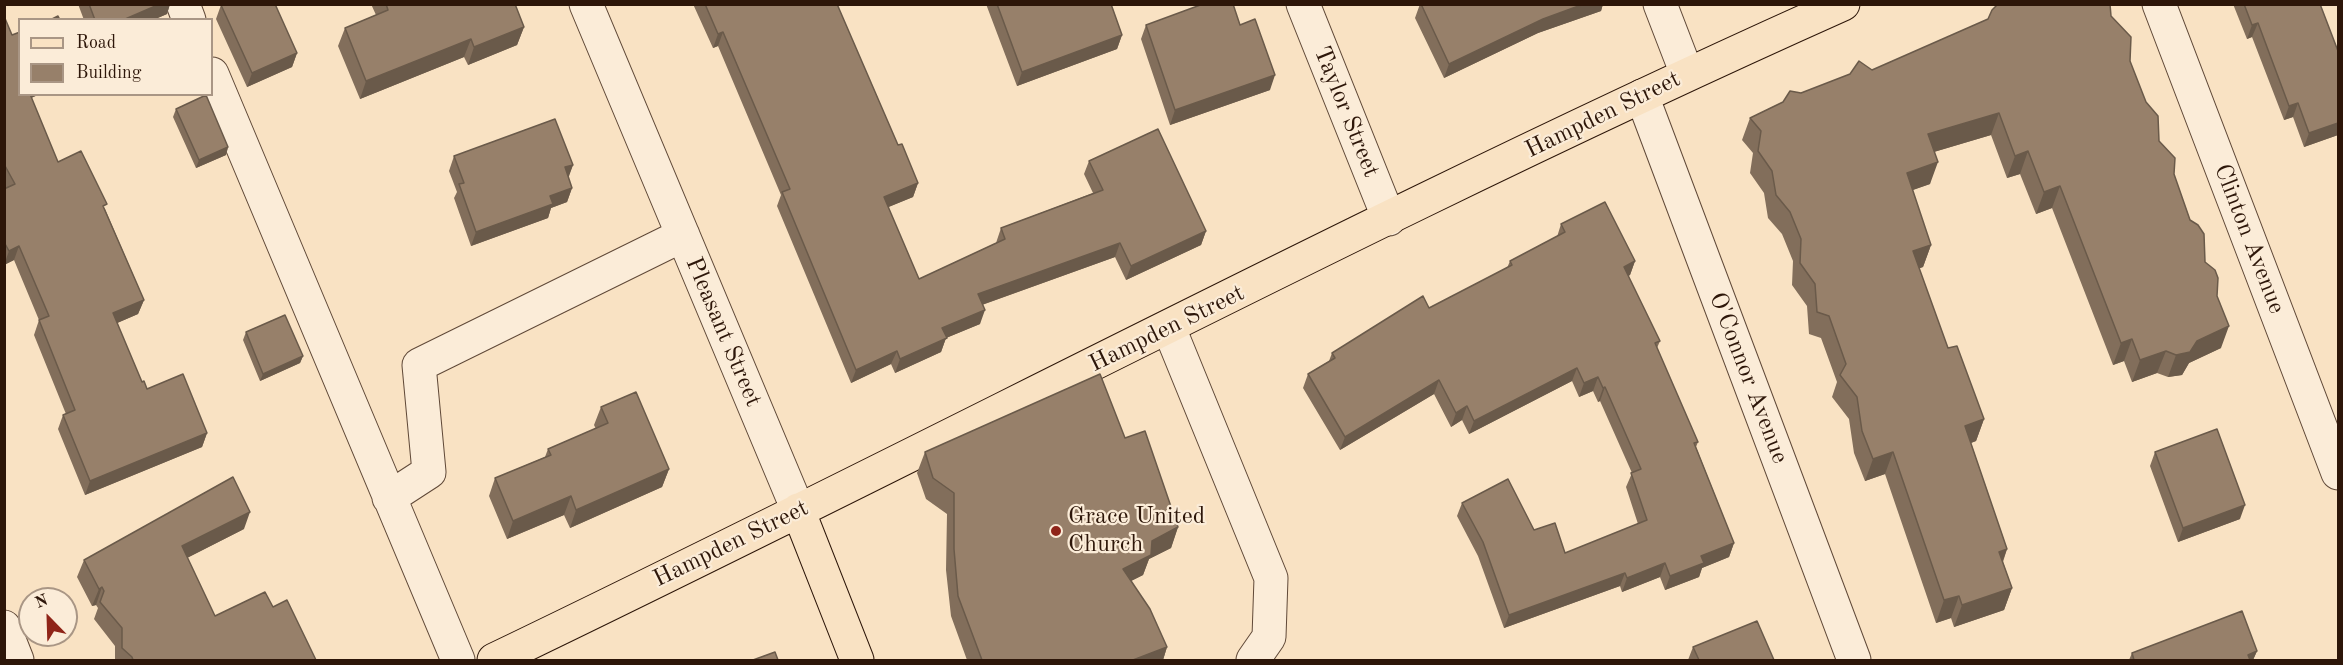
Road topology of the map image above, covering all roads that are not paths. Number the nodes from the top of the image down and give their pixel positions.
1 (586, 4) edge
2 (1303, 4) edge
3 (1660, 4) edge
4 (1843, 4) edge
5 (2159, 4) edge
6 (1687, 74) junction
7 (213, 76) edge
8 (1642, 96) junction
9 (1389, 219) junction
10 (683, 235) junction
11 (1169, 328) junction
12 (2338, 473) edge
13 (389, 498) junction
14 (798, 510) junction
15 (4, 627) edge
16 (506, 658) edge
17 (17, 660) edge
18 (458, 660) edge
19 (856, 660) edge
20 (1253, 660) edge
21 (1854, 660) edge

1 - 10 street, Pleasant Street
2 - 9 street, Taylor Street
3 - 6 street
4 - 6 main road, Hampden Street
5 - 12 street, Clinton Avenue
6 - 8 main road, Hampden Street
7 - 13 street
8 - 9 main road, Hampden Street
8 - 21 street, O'Connor Avenue
9 - 11 main road, Hampden Street
10 - 13 street
10 - 14 street, Pleasant Street
11 - 14 main road, Hampden Street
11 - 20 street
13 - 18 street
14 - 16 main road, Hampden Street
14 - 19 main road, Pleasant Street
15 - 17 street

